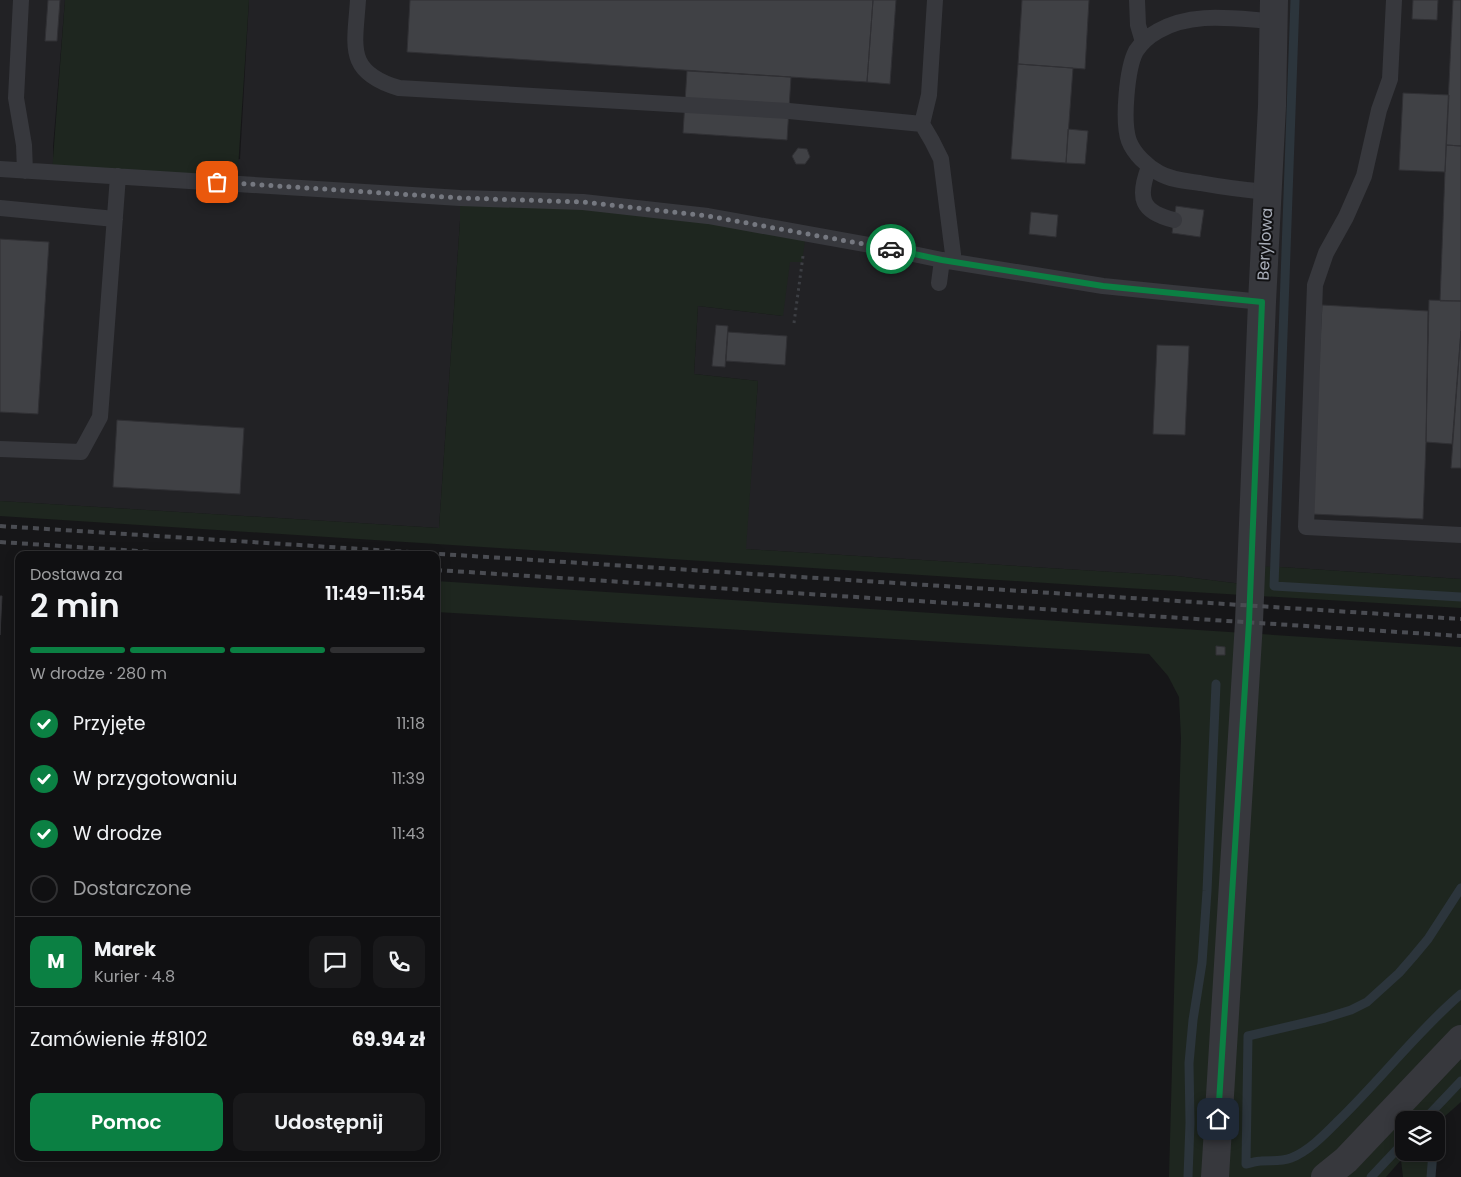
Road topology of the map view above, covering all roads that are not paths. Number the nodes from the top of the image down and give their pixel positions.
1 (21, 0) edge
2 (358, 0) edge
3 (935, 0) edge
4 (1137, 0) edge
5 (1394, 0) edge
6 (1274, 10) edge
7 (1143, 42) junction
8 (922, 124) junction
9 (1150, 167) junction
10 (0, 169) edge
11 (25, 170) junction
12 (118, 176) junction
13 (1267, 192) junction
14 (0, 208) edge
15 (115, 219) junction
16 (1174, 220) dead end
17 (948, 261) junction
18 (939, 283) dead end
19 (1262, 302) junction
20 (0, 449) edge
21 (1461, 535) edge
22 (1461, 1039) edge
23 (1215, 1177) edge
24 (1325, 1177) edge

1 - 11 lane
2 - 8 lane
3 - 8 lane
4 - 7 lane
5 - 21 lane
6 - 7 lane
6 - 13 street, Berylowa
7 - 9 lane
8 - 17 lane
9 - 13 lane
9 - 16 lane
10 - 11 lane
11 - 12 lane
12 - 15 lane
12 - 17 lane
13 - 19 street, Berylowa
14 - 15 lane
15 - 20 lane
17 - 18 lane
17 - 19 lane
19 - 23 street, Berylowa
22 - 24 street

